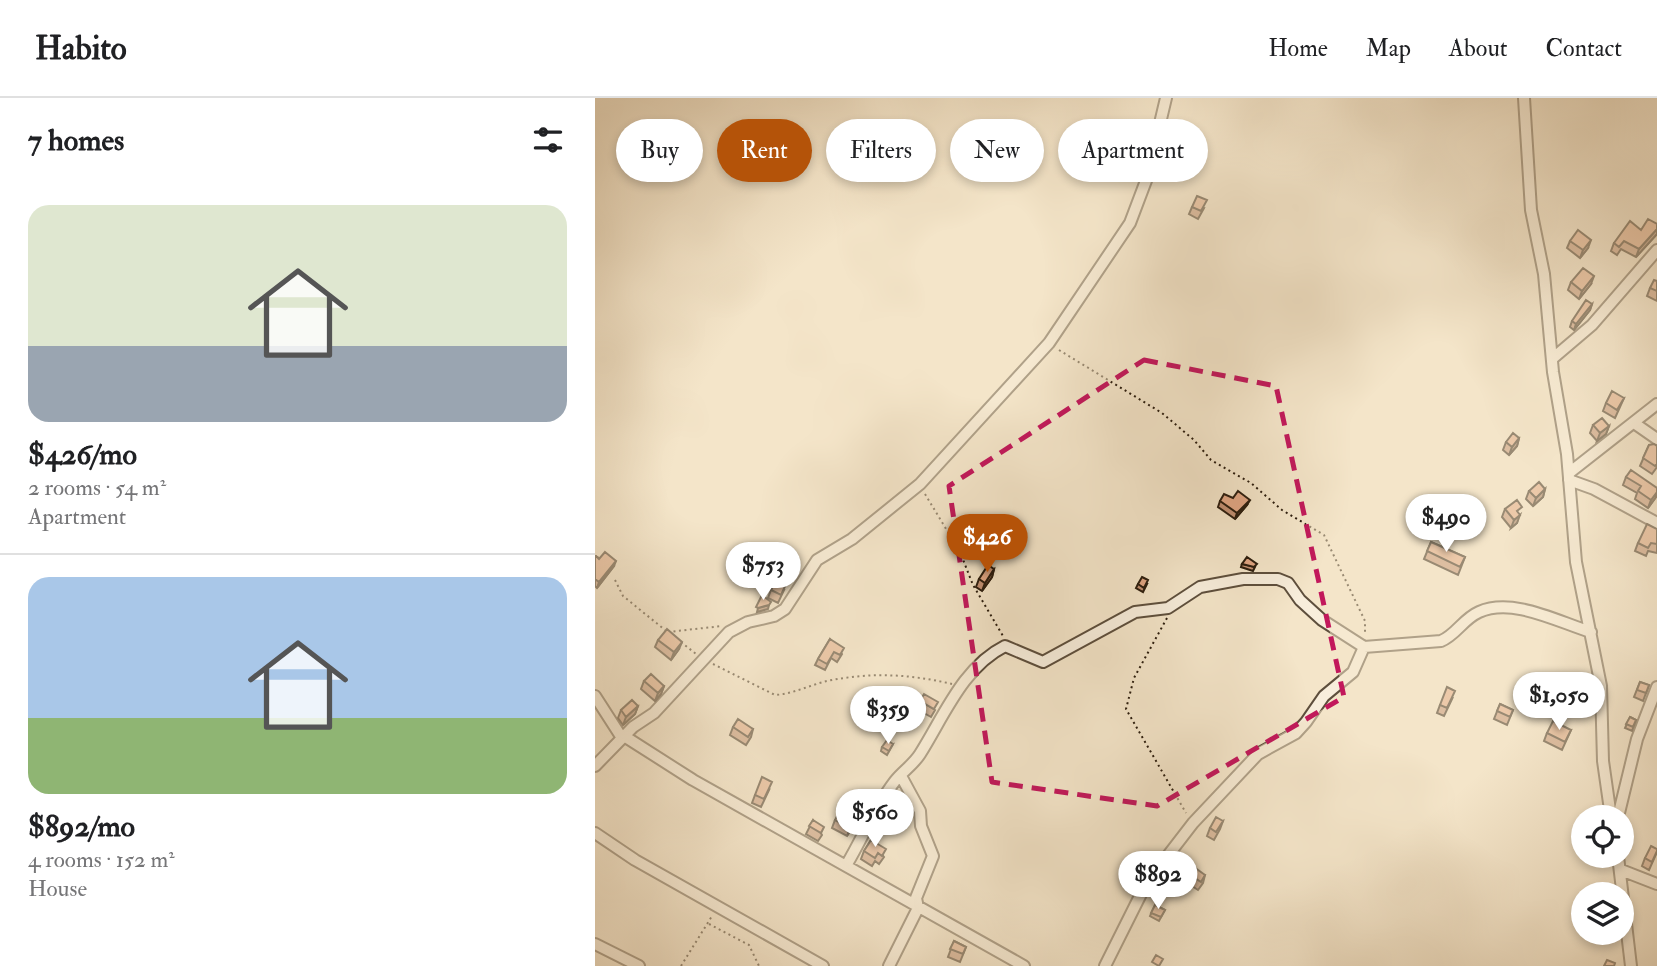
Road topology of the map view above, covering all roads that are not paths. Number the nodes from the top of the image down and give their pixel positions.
1 (1166, 98) edge
2 (1524, 98) edge
3 (1657, 250) edge
4 (1552, 359) junction
5 (1657, 404) edge
6 (1634, 423) junction
7 (1657, 439) edge
8 (1569, 477) junction
9 (1657, 523) edge
10 (1591, 632) junction
11 (1364, 647) junction
12 (1657, 687) edge
13 (595, 696) edge
14 (623, 737) junction
15 (595, 766) edge
16 (901, 776) junction
17 (1609, 805) edge
18 (1621, 805) edge
19 (595, 833) edge
20 (847, 864) junction
21 (1621, 870) joint
22 (1657, 884) edge
23 (918, 908) junction
24 (595, 944) edge
25 (639, 966) edge
26 (824, 966) edge
27 (889, 966) edge
28 (1024, 966) edge
29 (1105, 966) edge
30 (1632, 966) edge

1 - 14 street
2 - 4 street
3 - 4 street
4 - 8 street
5 - 6 street
6 - 7 street
6 - 8 street
8 - 9 street
8 - 10 street
10 - 11 street
10 - 17 street
11 - 16 street
11 - 29 street
12 - 18 street
13 - 14 street
14 - 15 street
14 - 20 street
16 - 20 street
16 - 23 street
19 - 26 street
20 - 23 street
21 - 22 street
21 - 30 street
23 - 27 street
23 - 28 street
24 - 25 street

